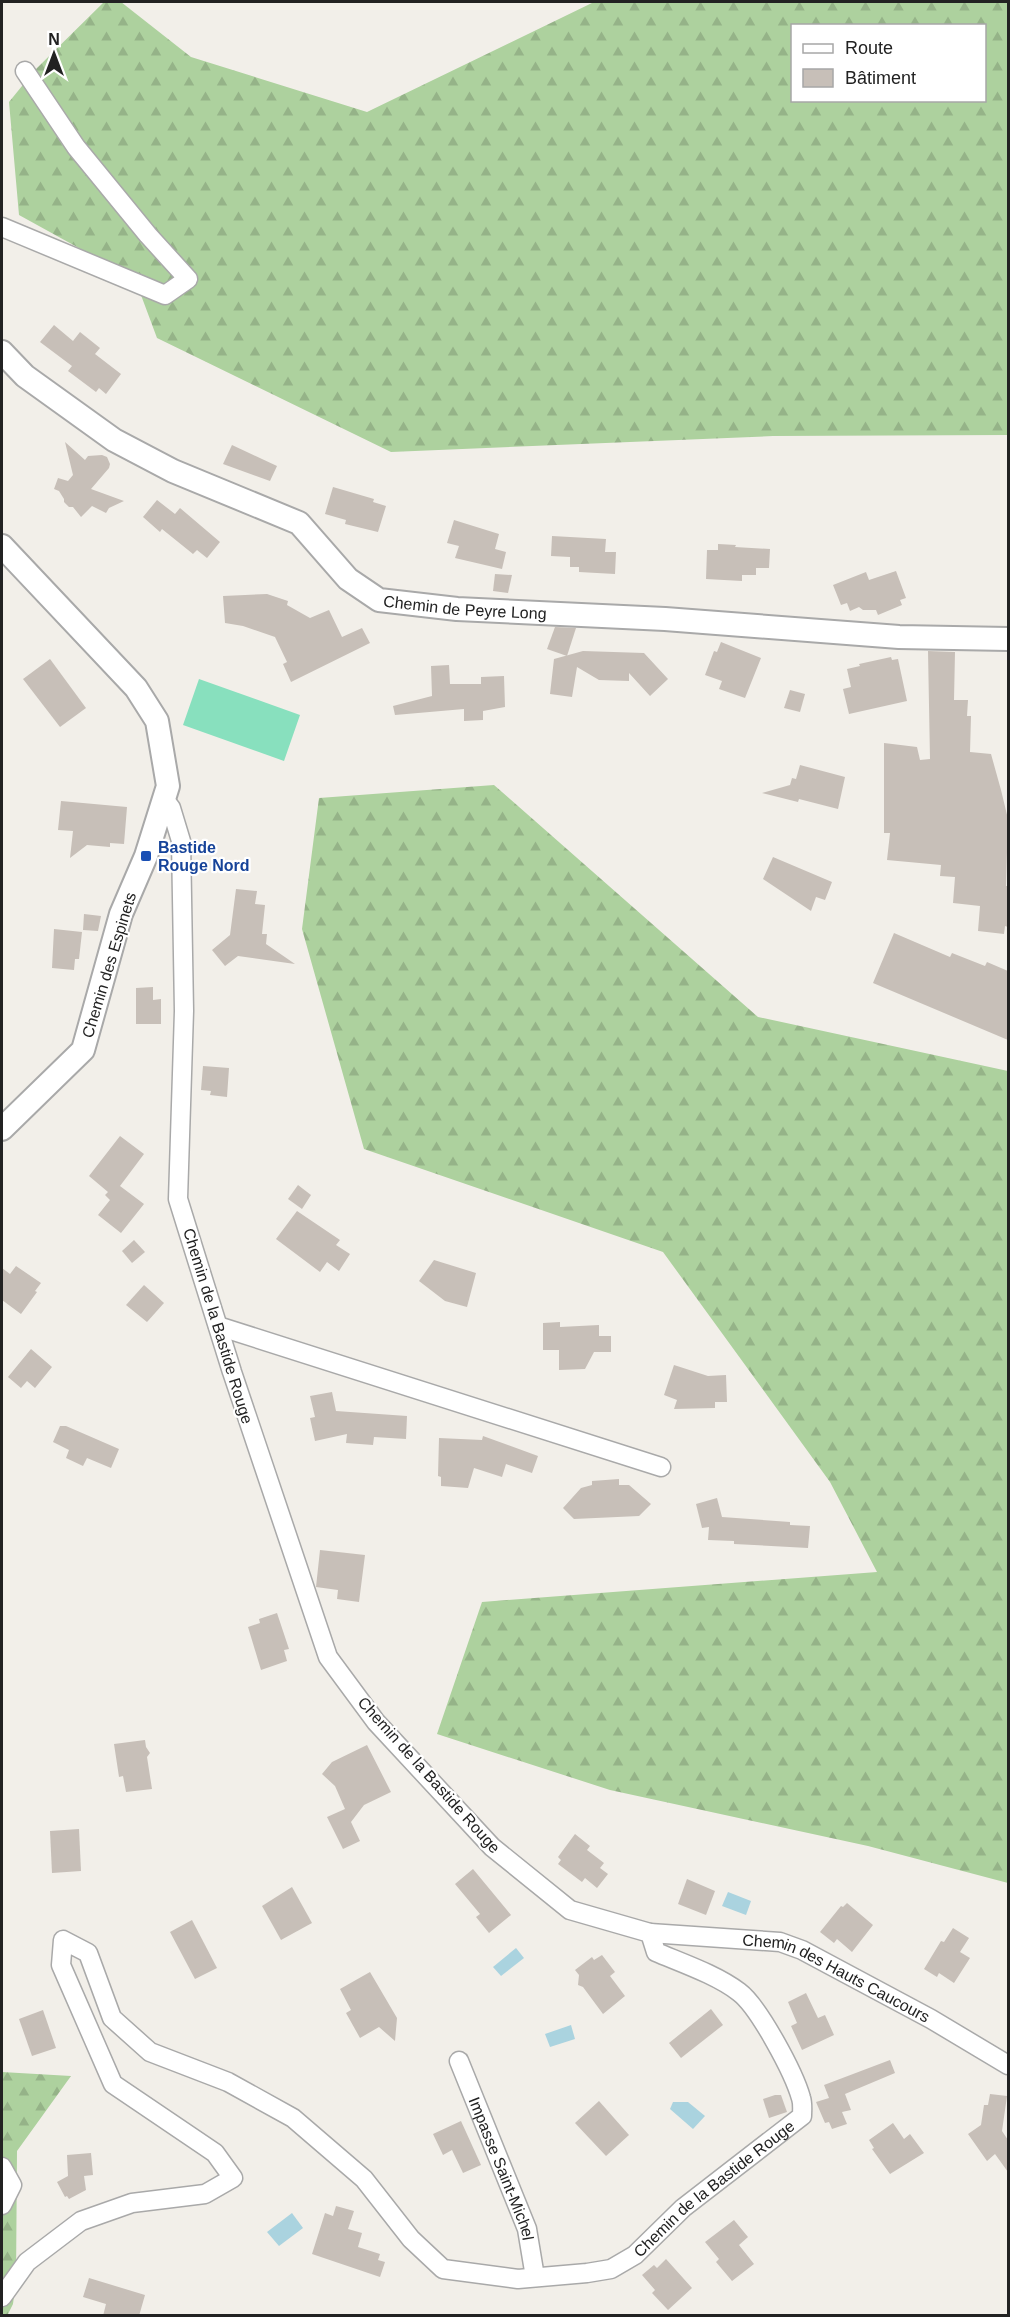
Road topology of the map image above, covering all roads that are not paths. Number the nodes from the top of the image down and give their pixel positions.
1 (25, 71) dead end
2 (2, 227) edge
3 (2, 352) edge
4 (2, 546) edge
5 (1008, 639) edge
6 (164, 799) junction
7 (2, 1129) edge
8 (218, 1326) junction
9 (661, 1467) dead end
10 (650, 1933) junction
11 (459, 2061) dead end
12 (1008, 2065) edge
13 (2, 2167) edge
14 (2, 2205) edge
15 (535, 2277) junction
16 (2, 2297) edge

1 - 2 street
3 - 5 street, Chemin de Peyre Long
4 - 6 street, Chemin des Espinets
6 - 7 street, Chemin des Espinets
6 - 8 street, Chemin de la Bastide Rouge
8 - 9 street
8 - 10 street, Chemin de la Bastide Rouge
10 - 12 street, Chemin des Hauts Caucours
10 - 15 street, Chemin de la Bastide Rouge
11 - 15 street, Impasse Saint-Michel
13 - 14 street
15 - 16 street, Chemin de la Bastide Rouge

